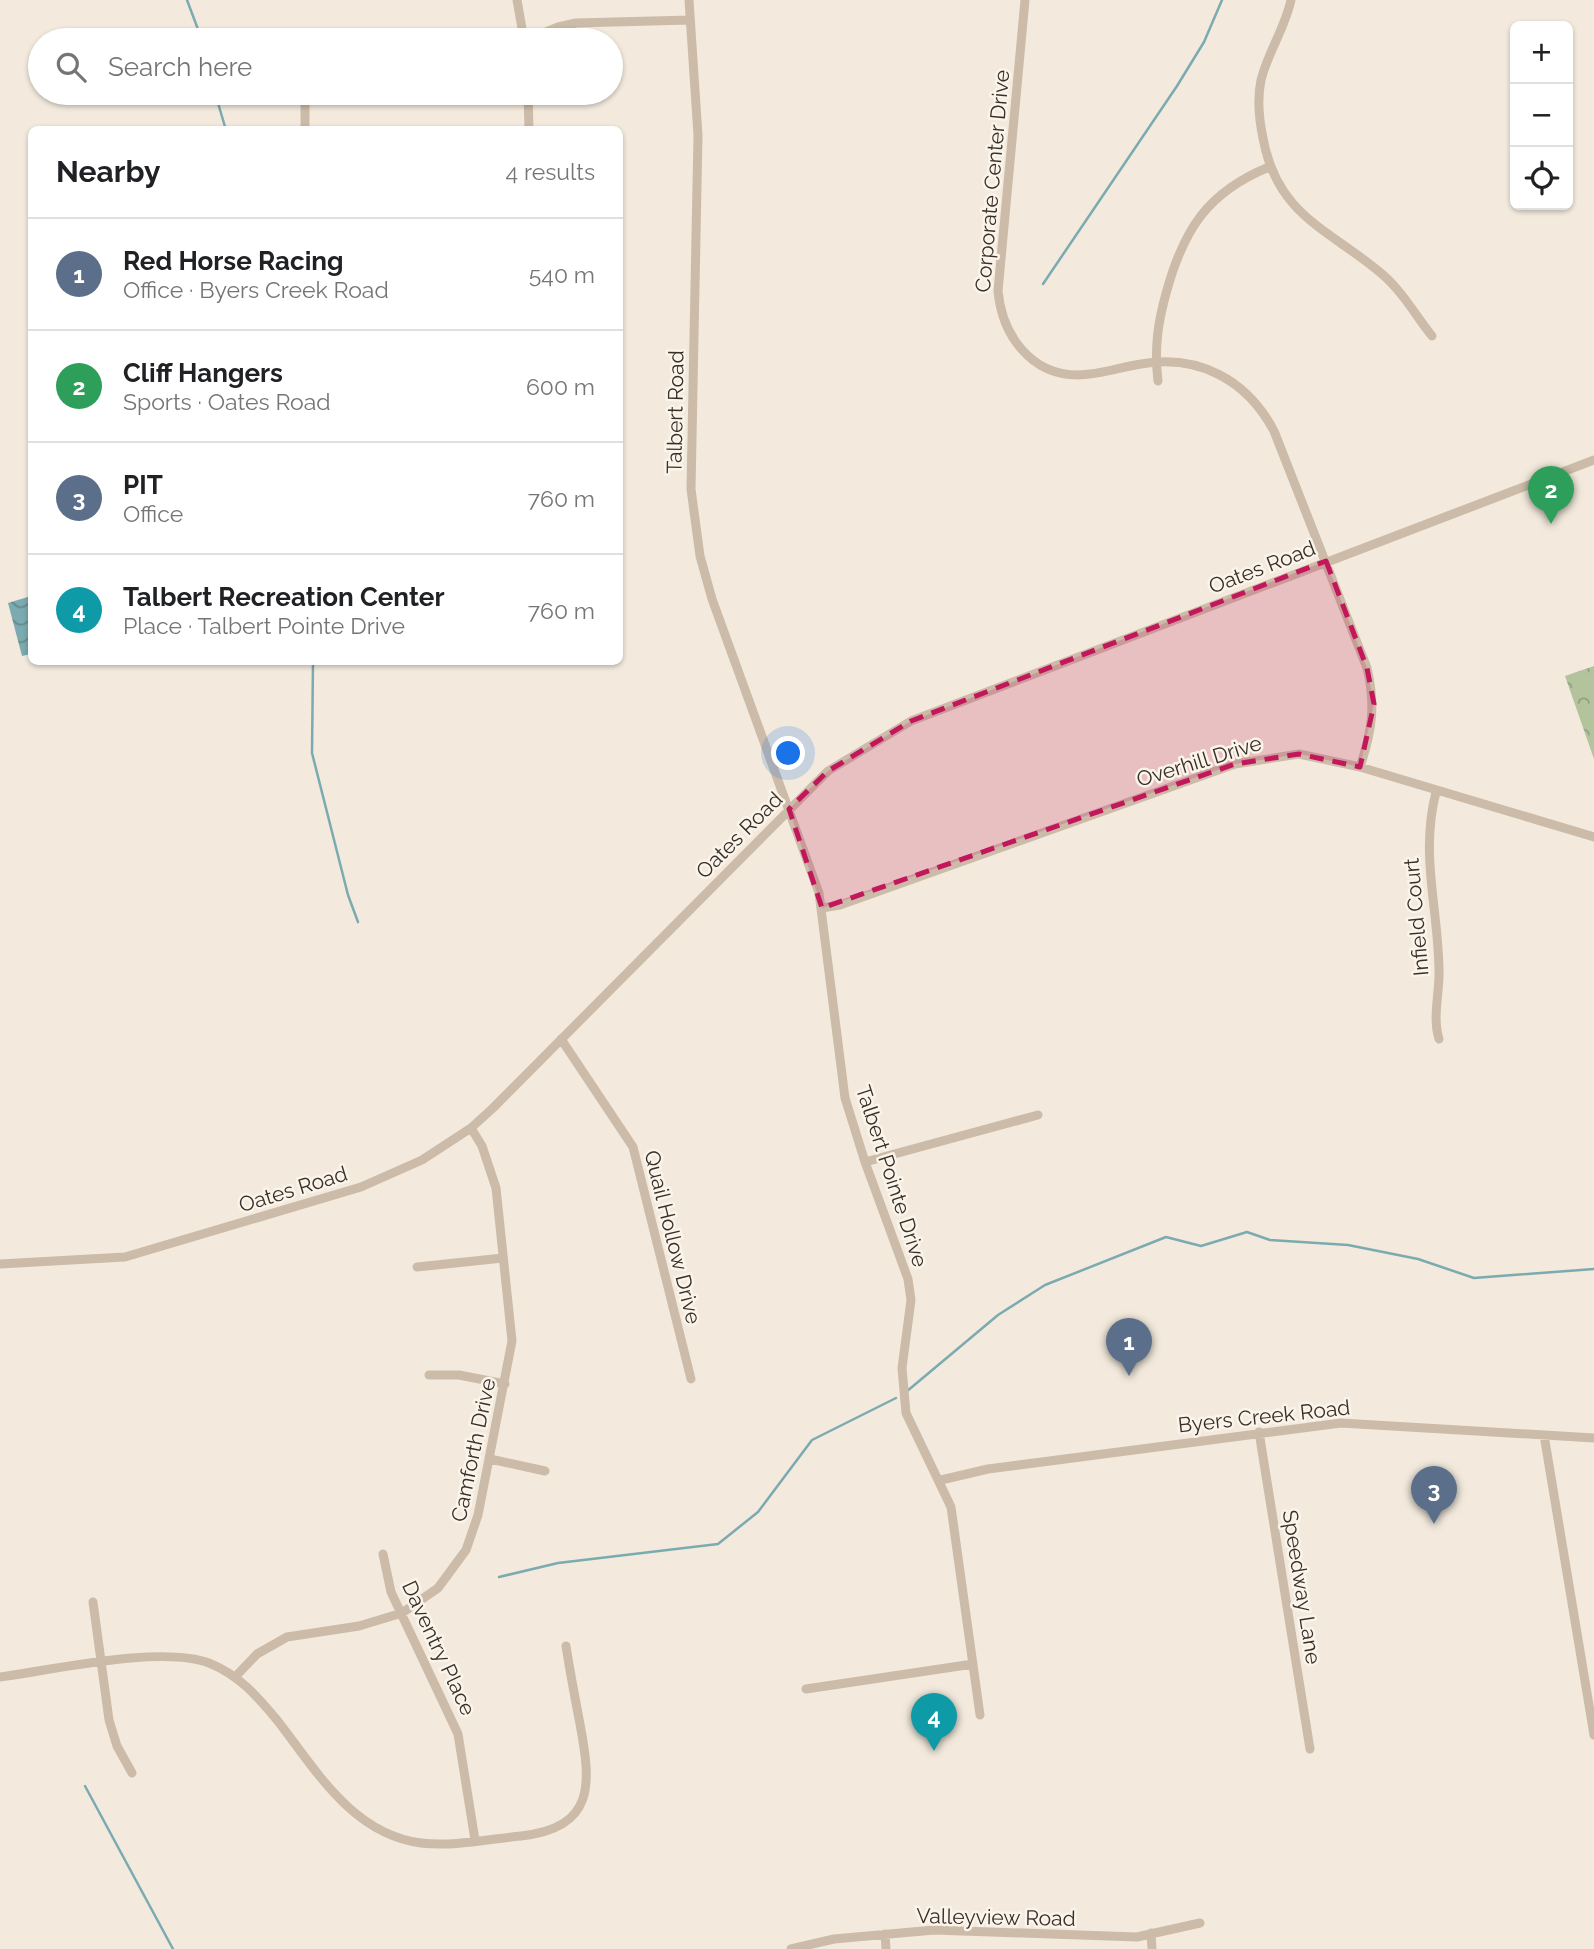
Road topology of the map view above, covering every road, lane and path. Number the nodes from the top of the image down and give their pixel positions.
1 (517, 0) edge
2 (689, 0) edge
3 (1025, 0) edge
4 (1291, 0) edge
5 (690, 20) junction
6 (523, 28) edge
7 (555, 28) edge
8 (305, 105) edge
9 (528, 105) edge
10 (305, 126) edge
11 (528, 126) edge
12 (1269, 167) junction
13 (1432, 337) dead end
14 (1156, 362) junction
15 (1158, 380) dead end
16 (1594, 460) edge
17 (1326, 561) junction
18 (1360, 767) junction
19 (1436, 792) junction
20 (789, 809) junction
21 (1594, 837) edge
22 (821, 908) junction
23 (561, 1039) junction
24 (1439, 1039) dead end
25 (1038, 1115) dead end
26 (471, 1128) junction
27 (865, 1162) junction
28 (503, 1258) junction
29 (0, 1264) edge
30 (417, 1267) dead end
31 (429, 1375) dead end
32 (691, 1379) dead end
33 (505, 1384) junction
34 (1259, 1432) junction
35 (1544, 1435) junction
36 (1594, 1438) edge
37 (490, 1459) junction
38 (545, 1471) dead end
39 (941, 1480) junction
40 (383, 1554) dead end
41 (93, 1602) dead end
42 (402, 1613) junction
43 (566, 1646) dead end
44 (101, 1663) junction
45 (973, 1664) junction
46 (0, 1677) edge
47 (235, 1677) junction
48 (806, 1689) dead end
49 (980, 1715) dead end
50 (1594, 1735) edge
51 (1310, 1749) dead end
52 (132, 1773) dead end
53 (475, 1840) junction
54 (1200, 1923) dead end
55 (1151, 1933) junction
56 (885, 1934) junction
57 (791, 1949) edge
58 (886, 1949) edge
59 (1152, 1949) edge

1 - 6 street
2 - 5 street, Talbert Road
3 - 14 street, Corporate Center Drive
4 - 12 street
5 - 7 street
5 - 20 street, Talbert Road
8 - 10 street
9 - 11 street
12 - 13 street
12 - 14 street
14 - 15 street
14 - 17 street, Corporate Center Drive
16 - 17 street, Oates Road
17 - 18 street, Corporate Center Drive
17 - 20 street, Oates Road
18 - 19 street, Overhill Drive
18 - 22 street, Overhill Drive
19 - 21 street, Overhill Drive
19 - 24 street, Infield Court
20 - 22 street, Talbert Pointe Drive
20 - 23 street, Oates Road
22 - 27 street, Talbert Pointe Drive
23 - 26 street, Oates Road
23 - 32 street, Quail Hollow Drive
25 - 27 street
26 - 28 street, Camforth Drive
26 - 29 street, Oates Road
27 - 39 street, Talbert Pointe Drive
28 - 30 street
28 - 33 street, Camforth Drive
31 - 33 street
33 - 37 street, Camforth Drive
34 - 35 street, Byers Creek Road
34 - 39 street, Byers Creek Road
34 - 51 street, Speedway Lane
35 - 36 street, Byers Creek Road
35 - 50 street
37 - 38 street
37 - 42 street, Camforth Drive
39 - 45 street, Talbert Pointe Drive
40 - 42 street, Daventry Place
41 - 44 street
42 - 47 street, Camforth Drive
42 - 53 street, Daventry Place
43 - 53 street
44 - 46 street
44 - 47 street
44 - 52 street
45 - 48 street
45 - 49 street, Talbert Pointe Drive
47 - 53 street
54 - 55 street, Valleyview Road
55 - 56 street, Valleyview Road
55 - 59 street
56 - 57 street, Valleyview Road
56 - 58 street

